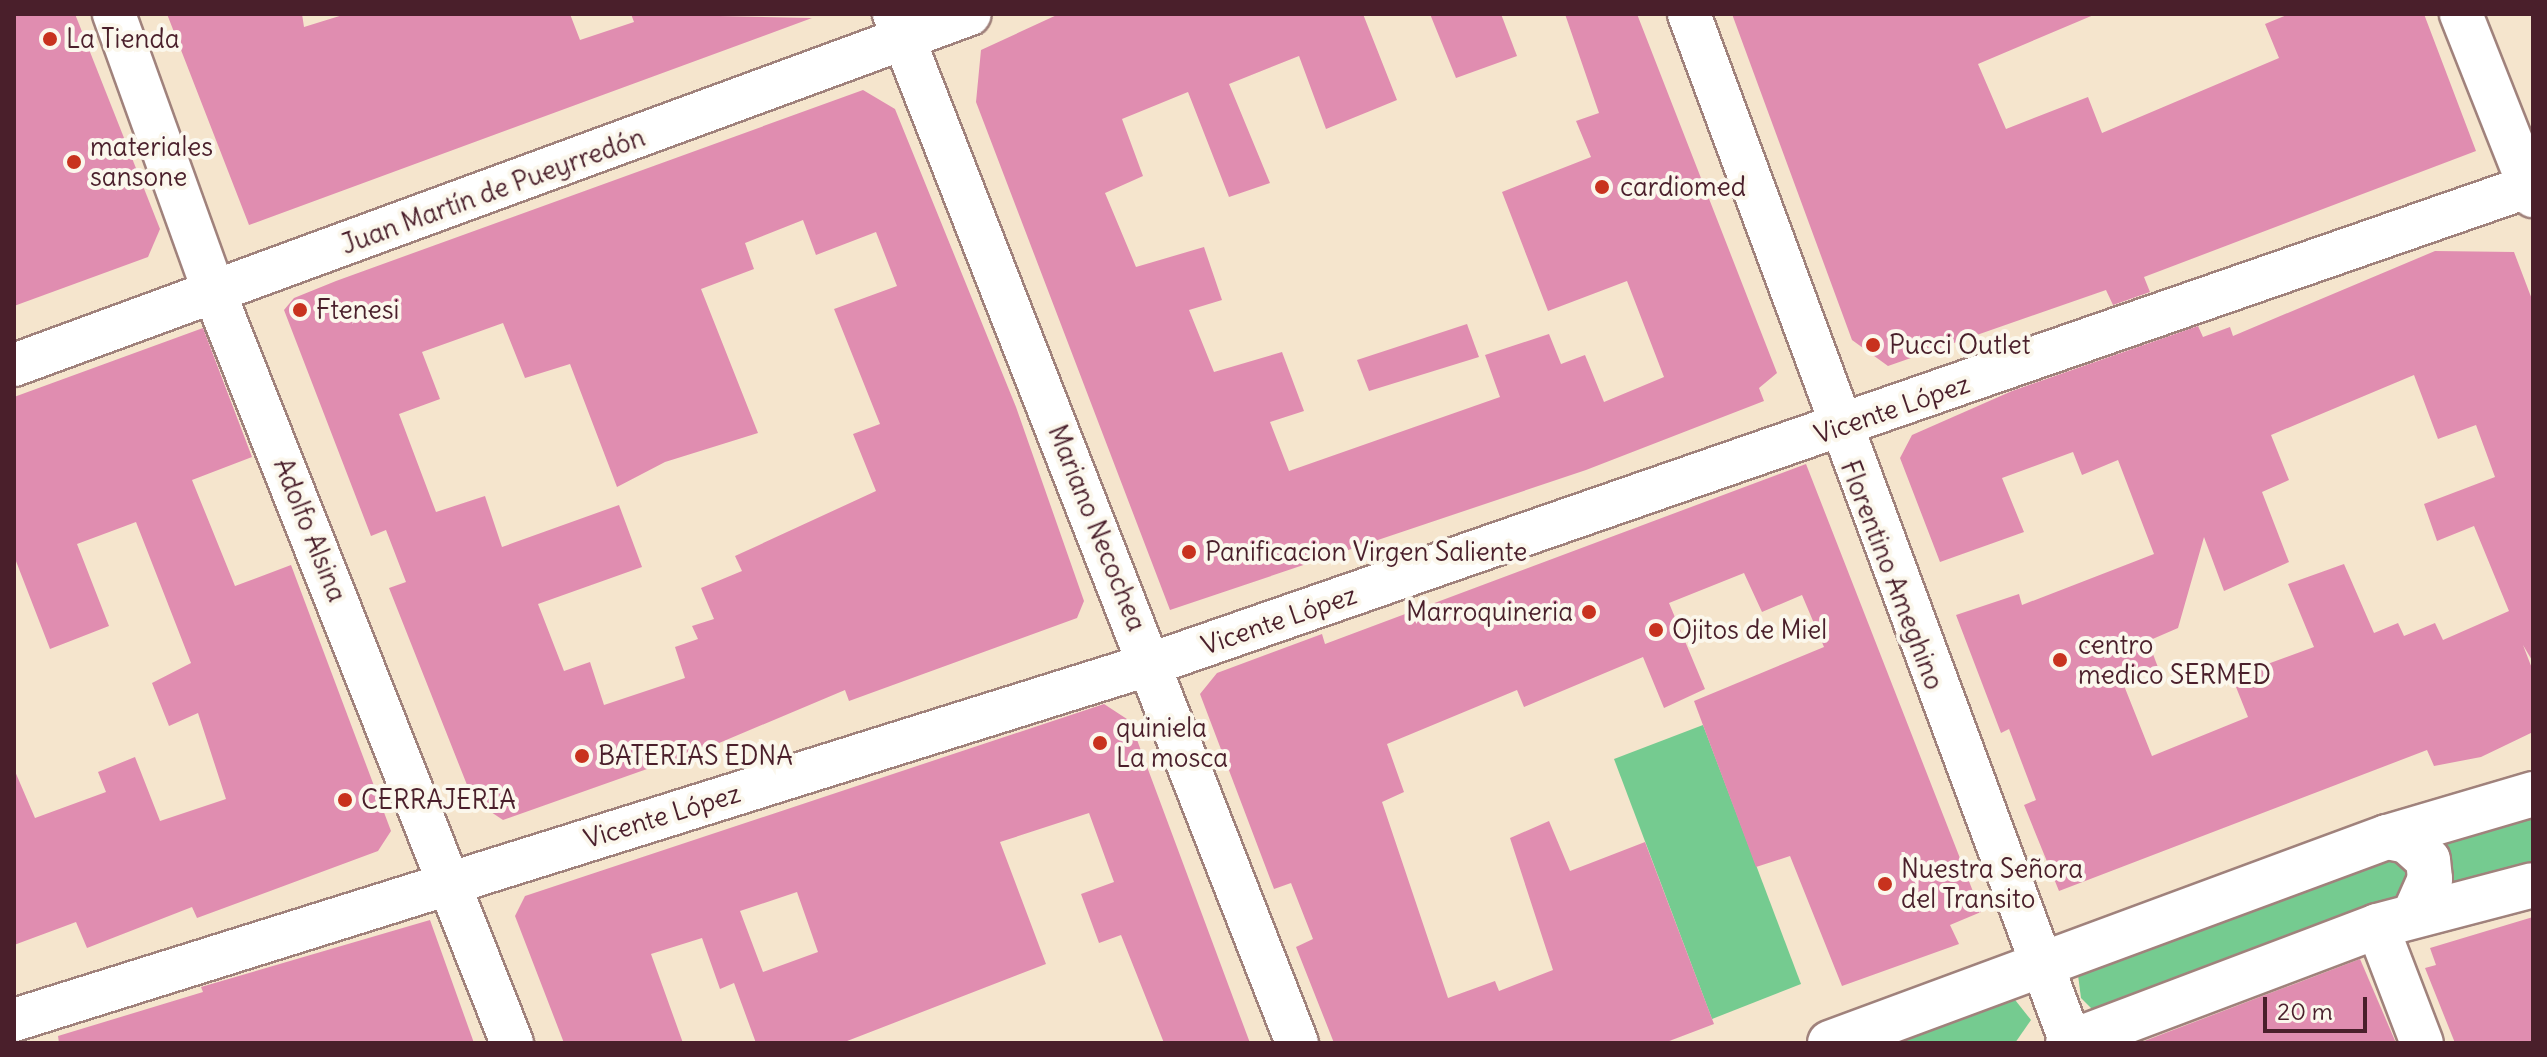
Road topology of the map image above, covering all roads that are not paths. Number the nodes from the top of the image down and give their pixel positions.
1 (114, 14) edge
2 (970, 14) edge
3 (1689, 14) edge
4 (2461, 14) edge
5 (899, 27) edge
6 (2532, 189) edge
7 (215, 294) junction
8 (14, 365) edge
9 (1837, 429) junction
10 (1151, 664) junction
11 (2533, 794) edge
12 (2387, 837) junction
13 (452, 882) junction
14 (2533, 885) edge
15 (2396, 920) junction
16 (2037, 964) junction
17 (14, 1020) edge
18 (512, 1043) edge
19 (1297, 1043) edge
20 (1830, 1043) edge
21 (2070, 1043) edge
22 (2422, 1043) edge

1 - 7 street, Adolfo Alsina
2 - 5 street, Juan Martín de Pueyrredón
3 - 9 street, Florentino Ameghino
4 - 6 street
5 - 7 street, Juan Martín de Pueyrredón
5 - 10 street, Mariano Necochea
6 - 9 street, Vicente López
7 - 8 street, Juan Martín de Pueyrredón
7 - 13 street, Adolfo Alsina
9 - 10 street, Vicente López
9 - 16 street, Florentino Ameghino
10 - 13 street, Vicente López
10 - 19 street, Mariano Necochea
11 - 12 main road
12 - 15 main road
12 - 16 main road
13 - 17 street, Vicente López
13 - 18 street, Adolfo Alsina
14 - 15 main road
15 - 21 main road
15 - 22 street
16 - 20 main road
16 - 21 street, Florentino Ameghino

